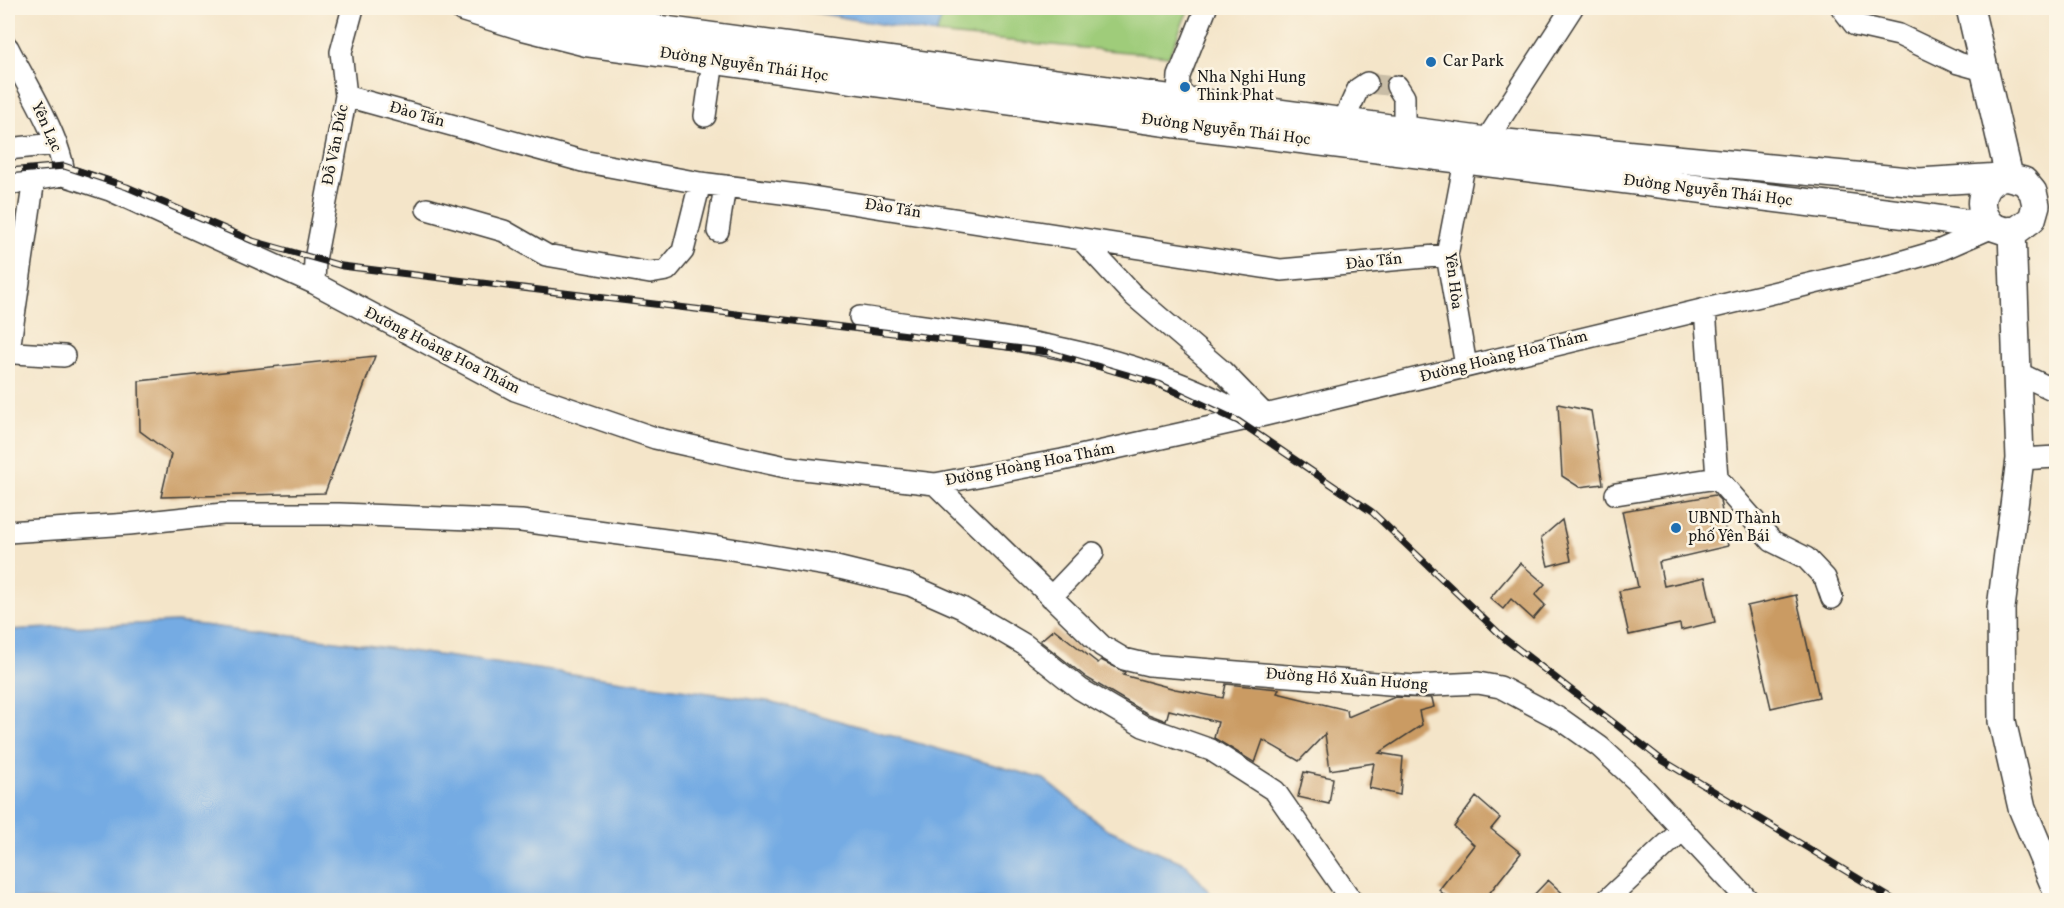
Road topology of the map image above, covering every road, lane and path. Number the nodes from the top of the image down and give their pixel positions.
1 (352, 8) edge
2 (464, 8) edge
3 (539, 8) edge
4 (1206, 8) edge
5 (1572, 8) edge
6 (1842, 8) edge
7 (1970, 8) edge
8 (8, 48) edge
9 (713, 61) junction
10 (1987, 70) junction
11 (1367, 83) dead end
12 (1397, 86) dead end
13 (346, 96) junction
14 (1177, 113) junction
15 (705, 116) dead end
16 (1342, 124) junction
17 (1404, 130) junction
18 (1486, 141) junction
19 (55, 144) junction
20 (8, 149) edge
21 (1465, 161) junction
22 (64, 175) junction
23 (2011, 178) junction
24 (34, 179) junction
25 (700, 183) junction
26 (8, 184) edge
27 (725, 186) junction
28 (2056, 198) edge
29 (427, 209) dead end
30 (2056, 212) edge
31 (2009, 229) junction
32 (718, 231) dead end
33 (1083, 241) junction
34 (1447, 255) junction
35 (314, 283) junction
36 (1705, 309) junction
37 (860, 317) dead end
38 (64, 356) dead end
39 (1466, 366) junction
40 (2018, 373) junction
41 (2056, 391) edge
42 (1257, 417) junction
43 (2056, 458) edge
44 (2020, 459) junction
45 (1717, 477) junction
46 (934, 484) junction
47 (1616, 494) dead end
48 (8, 532) edge
49 (1093, 553) dead end
50 (1051, 597) junction
51 (1832, 598) dead end
52 (1681, 831) junction
53 (2056, 889) edge
54 (1350, 900) edge
55 (1607, 900) edge
56 (1748, 900) edge

1 - 13 street, Đỗ Văn Đức
2 - 9 main road, Đường Nguyễn Thái Học
3 - 14 main road, Đường Nguyễn Thái Học
4 - 14 street
5 - 18 street
6 - 10 street
7 - 10 main road
8 - 19 street, Yên Lạc
9 - 14 main road, Đường Nguyễn Thái Học
9 - 15 street
10 - 23 main road
11 - 16 street
12 - 17 street
13 - 25 street, Đào Tấn
13 - 35 street, Đỗ Văn Đức
14 - 16 main road, Đường Nguyễn Thái Học
14 - 21 main road, Đường Nguyễn Thái Học
16 - 17 main road, Đường Nguyễn Thái Học
17 - 18 main road, Đường Nguyễn Thái Học
18 - 23 main road, Đường Nguyễn Thái Học
19 - 20 street
19 - 22 street, Yên Lạc
21 - 31 main road, Đường Nguyễn Thái Học
21 - 34 street, Yên Hòa
22 - 24 street
22 - 35 street, Đường Hoàng Hoa Thám
23 - 28 main road
23 - 31 main road
23 - 31 main road
24 - 26 street
24 - 38 street
25 - 27 street, Đào Tấn
25 - 29 street
27 - 32 street
27 - 33 street, Đào Tấn
30 - 31 main road
31 - 36 street, Đường Hoàng Hoa Thám
31 - 40 main road
33 - 34 street, Đào Tấn
33 - 42 street
34 - 39 street, Yên Hòa
35 - 46 street, Đường Hoàng Hoa Thám
36 - 39 street, Đường Hoàng Hoa Thám
36 - 45 street
37 - 42 street
39 - 42 street, Đường Hoàng Hoa Thám
40 - 41 street
40 - 44 main road
42 - 46 street, Đường Hoàng Hoa Thám
43 - 44 street
44 - 53 main road
45 - 47 street
45 - 51 street
46 - 50 street, Đường Hồ Xuân Hương
48 - 54 street
49 - 50 street
50 - 52 street, Đường Hồ Xuân Hương
52 - 55 street
52 - 56 street, Đường Hồ Xuân Hương

